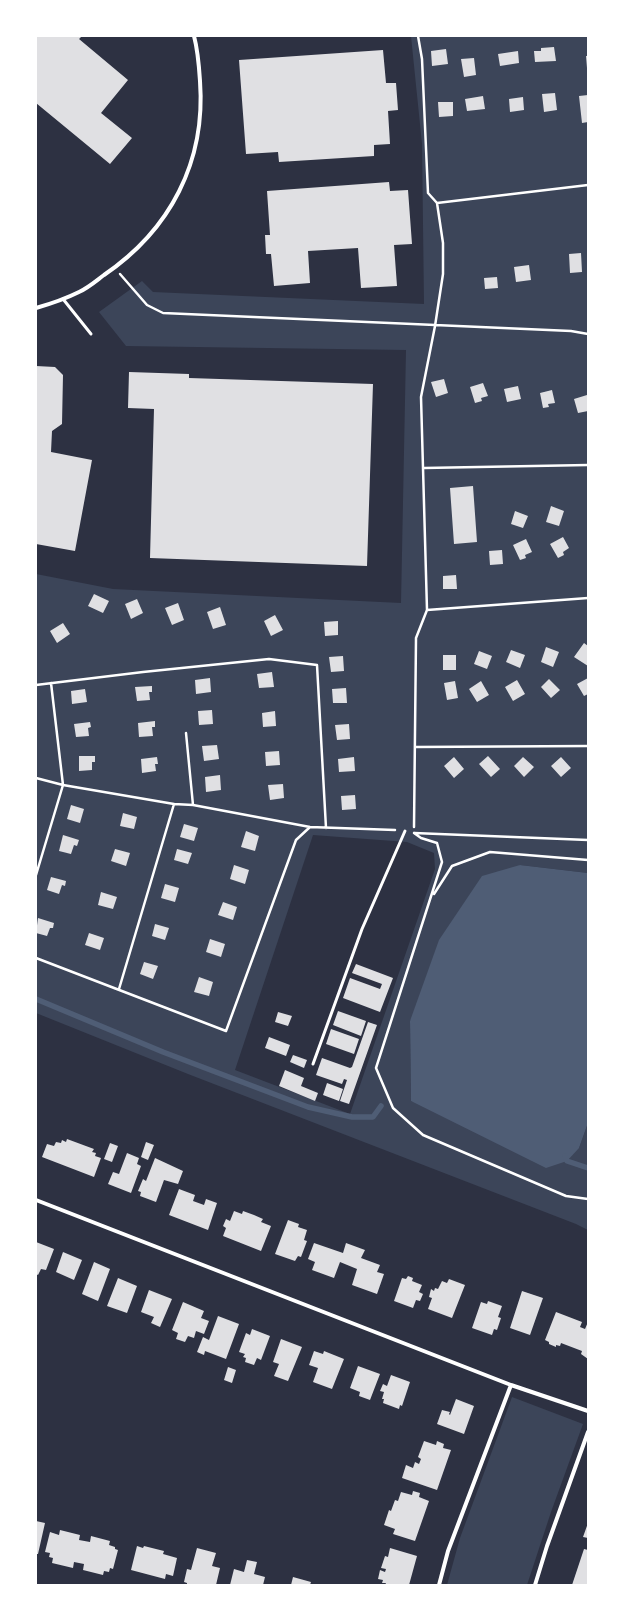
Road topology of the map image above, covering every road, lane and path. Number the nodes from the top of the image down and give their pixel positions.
1 (194, 36) edge
2 (418, 36) edge
3 (588, 185) edge
4 (437, 203) junction
5 (114, 268) junction
6 (63, 299) junction
7 (36, 308) edge
8 (435, 326) junction
9 (91, 334) dead end
10 (588, 334) edge
11 (588, 466) edge
12 (424, 468) junction
13 (588, 598) edge
14 (427, 610) junction
15 (51, 683) junction
16 (36, 685) edge
17 (186, 733) dead end
18 (588, 746) edge
19 (414, 747) junction
20 (36, 778) edge
21 (63, 785) junction
22 (174, 804) junction
23 (193, 805) junction
24 (310, 827) junction
25 (326, 828) junction
26 (405, 831) junction
27 (414, 833) junction
28 (588, 840) edge
29 (588, 860) edge
30 (36, 875) edge
31 (432, 898) junction
32 (36, 958) edge
33 (119, 989) junction
34 (314, 1064) dead end
35 (588, 1198) edge
36 (36, 1200) edge
37 (511, 1385) junction
38 (588, 1411) edge
39 (588, 1432) edge
40 (439, 1585) edge
41 (535, 1585) edge

1 - 5 street
2 - 4 path
3 - 4 path
4 - 8 path
5 - 6 street
5 - 8 path
6 - 7 street
6 - 9 lane
8 - 10 path
8 - 12 path
11 - 12 path
12 - 14 path
13 - 14 path
14 - 19 path
15 - 16 path
15 - 21 path
15 - 25 path
17 - 23 path
18 - 19 path
19 - 27 path
20 - 21 path
21 - 22 path
21 - 30 path
22 - 23 path
22 - 33 path
23 - 24 path
24 - 25 path
24 - 33 path
25 - 26 path
26 - 27 path
26 - 34 lane
27 - 28 path
27 - 31 path
29 - 31 path
31 - 35 path
32 - 33 path
36 - 37 street
37 - 38 street
37 - 40 street
39 - 41 street

